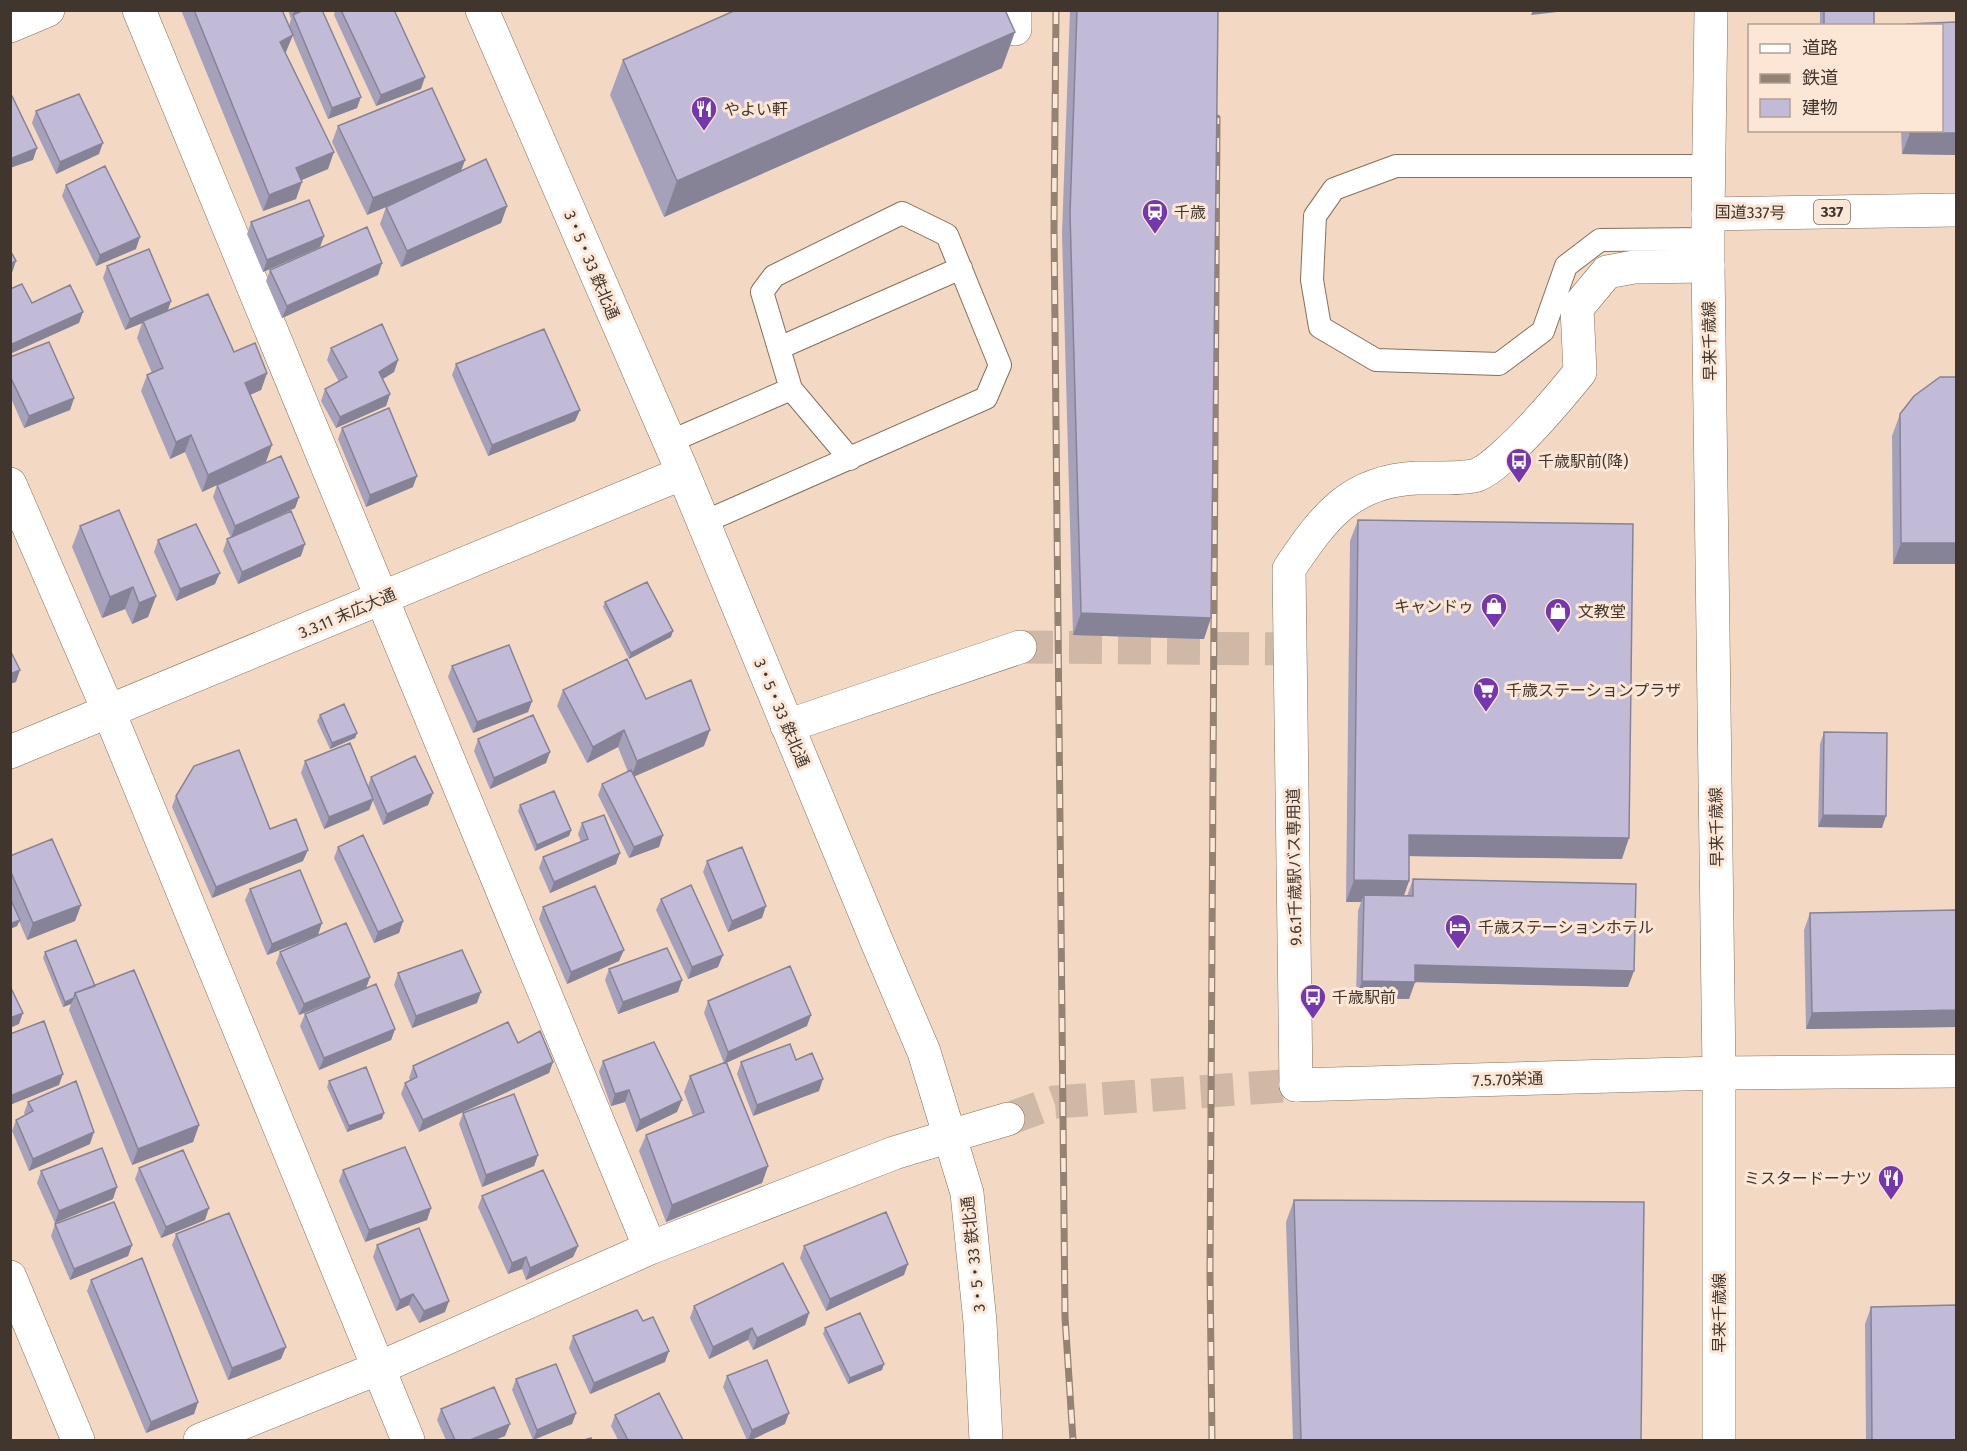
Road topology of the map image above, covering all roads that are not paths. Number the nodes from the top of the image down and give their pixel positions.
1 (48, 10) edge
2 (139, 10) edge
3 (482, 10) edge
4 (1711, 10) edge
5 (10, 26) edge
6 (1708, 166) junction
7 (1956, 210) edge
8 (1708, 240) junction
9 (961, 268) junction
10 (779, 348) junction
11 (791, 389) junction
12 (669, 442) junction
13 (850, 459) junction
14 (683, 473) junction
15 (10, 484) edge
16 (702, 523) junction
17 (382, 598) junction
18 (1020, 647) tunnel mouth
19 (109, 712) junction
20 (787, 726) junction
21 (10, 752) edge
22 (1956, 1071) edge
23 (1719, 1073) junction
24 (1296, 1085) joint
25 (1008, 1119) tunnel mouth
26 (950, 1136) junction
27 (651, 1248) junction
28 (10, 1277) edge
29 (379, 1368) junction
30 (78, 1440) edge
31 (200, 1440) edge
32 (408, 1440) edge
33 (986, 1440) edge
34 (1719, 1440) edge

1 - 5 main road
2 - 17 main road
3 - 12 main road, 3・5・33 鉄北通
4 - 6 main road, 国道337号
6 - 8 main road, 国道337号
6 - 8 lane
7 - 8 main road, 国道337号 / 337
8 - 23 main road, 早来千歳線
8 - 24 main road, 9.6.1千歳駅バス専用道
9 - 10 lane
9 - 10 lane
9 - 13 lane
10 - 11 lane
11 - 12 lane
11 - 13 lane
12 - 14 main road, 3・5・33 鉄北通
13 - 16 lane
14 - 16 main road, 3・5・33 鉄北通
14 - 17 main road, 3.3.11 末広大通
15 - 19 main road
16 - 20 main road, 3・5・33 鉄北通
17 - 19 main road, 3.3.11 末広大通
17 - 27 main road
18 - 20 main road
19 - 21 main road, 3.3.11 末広大通
19 - 29 main road
20 - 26 main road, 3・5・33 鉄北通
22 - 23 main road, 7.5.70栄通
23 - 24 main road, 7.5.70栄通
23 - 34 main road, 早来千歳線
25 - 26 main road
26 - 27 main road
26 - 33 main road, 3・5・33 鉄北通
27 - 29 main road
28 - 30 main road
29 - 31 main road
29 - 32 main road

